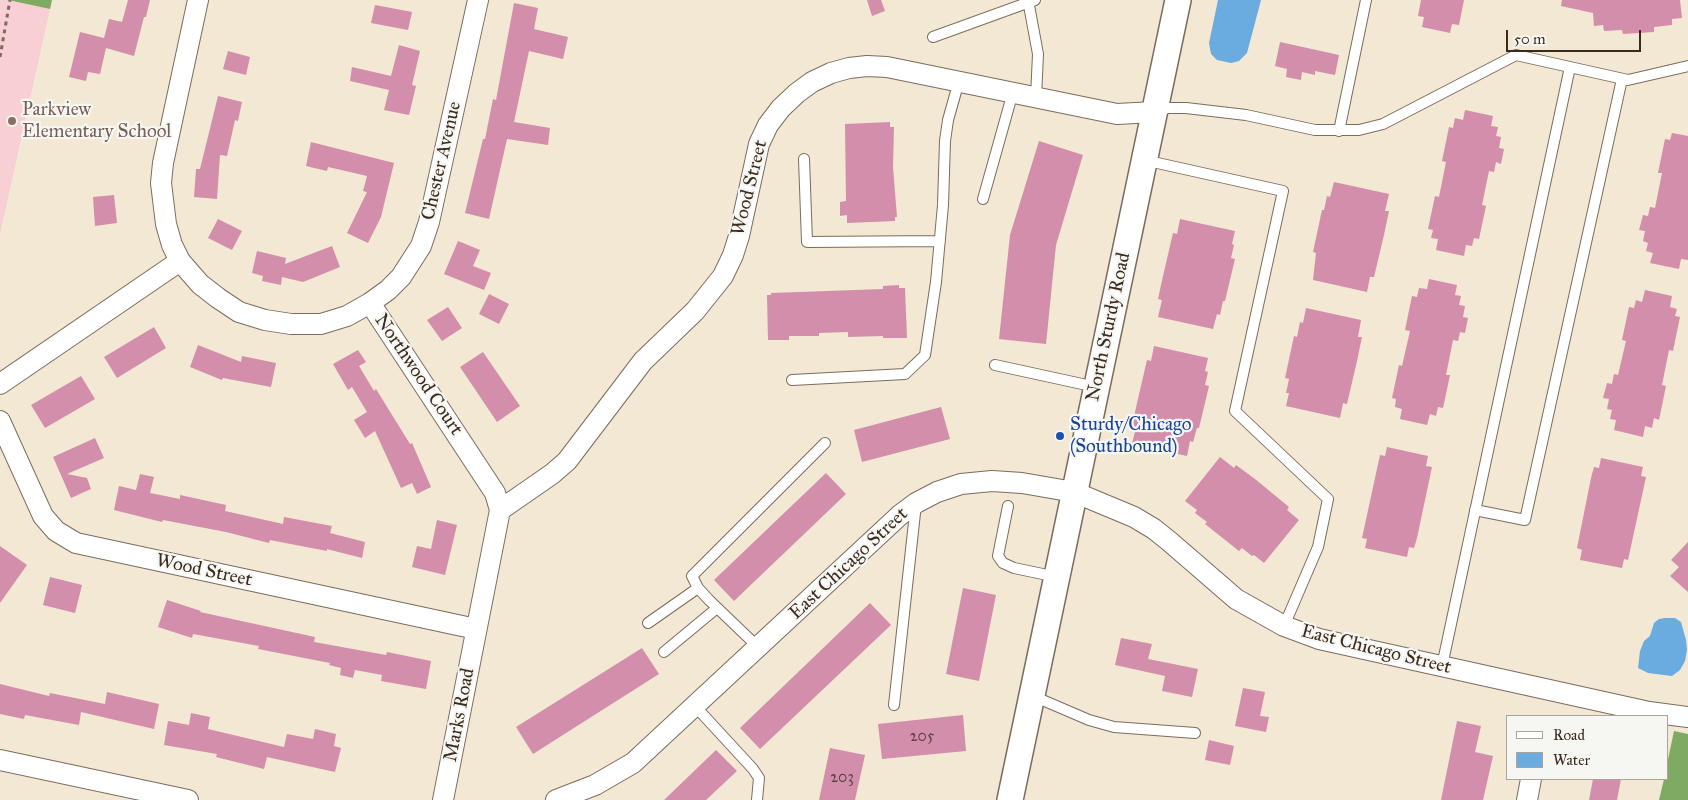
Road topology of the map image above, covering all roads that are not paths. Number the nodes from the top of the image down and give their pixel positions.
1 (198, 0) edge
2 (478, 0) edge
3 (1178, 0) edge
4 (1366, 0) edge
5 (1030, 1) edge
6 (934, 37) dead end
7 (1688, 66) edge
8 (1570, 67) junction
9 (1622, 79) junction
10 (959, 82) junction
11 (1013, 92) junction
12 (1036, 97) junction
13 (1154, 112) junction
14 (1339, 131) junction
15 (804, 159) dead end
16 (1144, 160) junction
17 (983, 199) dead end
18 (940, 241) junction
19 (180, 261) junction
20 (370, 303) junction
21 (994, 365) dead end
22 (792, 380) dead end
23 (0, 384) edge
24 (1096, 387) junction
25 (0, 421) edge
26 (825, 443) dead end
27 (1074, 492) junction
28 (916, 503) junction
29 (1008, 506) dead end
30 (500, 510) junction
31 (1476, 510) junction
32 (1056, 578) junction
33 (698, 588) junction
34 (717, 608) junction
35 (648, 623) dead end
36 (1284, 626) junction
37 (476, 630) junction
38 (758, 647) junction
39 (664, 652) dead end
40 (1442, 666) junction
41 (1032, 695) junction
42 (695, 706) junction
43 (894, 706) dead end
44 (1688, 717) edge
45 (1195, 733) dead end
46 (0, 760) edge
47 (1531, 780) edge
48 (758, 795) edge
49 (188, 800) edge
50 (443, 800) edge
51 (556, 800) edge
52 (749, 800) edge
53 (1010, 800) edge
54 (1527, 800) edge

1 - 19 street, Northwood Court
2 - 20 street, Chester Avenue
3 - 13 street, North Sturdy Road
4 - 14 lane
5 - 6 lane
5 - 12 lane
7 - 9 lane
8 - 9 lane
8 - 14 lane
8 - 31 lane
9 - 31 lane
10 - 11 street, Wood Street
10 - 18 lane
10 - 30 street, Wood Street
11 - 12 street, Wood Street
11 - 17 lane
12 - 13 street, Wood Street
13 - 14 lane
13 - 16 street, North Sturdy Road
15 - 18 lane
16 - 24 street, North Sturdy Road
16 - 36 lane
18 - 22 lane
19 - 20 street, Northwood Court
19 - 23 street
20 - 30 street, Northwood Court
21 - 24 lane
24 - 27 street, North Sturdy Road
25 - 37 street, Wood Street
26 - 33 lane
27 - 28 street, East Chicago Street
27 - 32 street, North Sturdy Road
27 - 36 street, East Chicago Street
28 - 38 street, East Chicago Street
28 - 43 lane
29 - 32 lane
30 - 37 street
31 - 40 lane
32 - 41 street, North Sturdy Road
33 - 34 lane
33 - 35 lane
34 - 38 lane
34 - 39 lane
36 - 40 street, East Chicago Street
37 - 50 street, Marks Road
38 - 42 street, East Chicago Street
40 - 44 street, East Chicago Street
41 - 45 lane
41 - 53 street, North Sturdy Road
42 - 48 lane
42 - 51 street, East Chicago Street
46 - 49 street
47 - 54 street
48 - 52 lane

